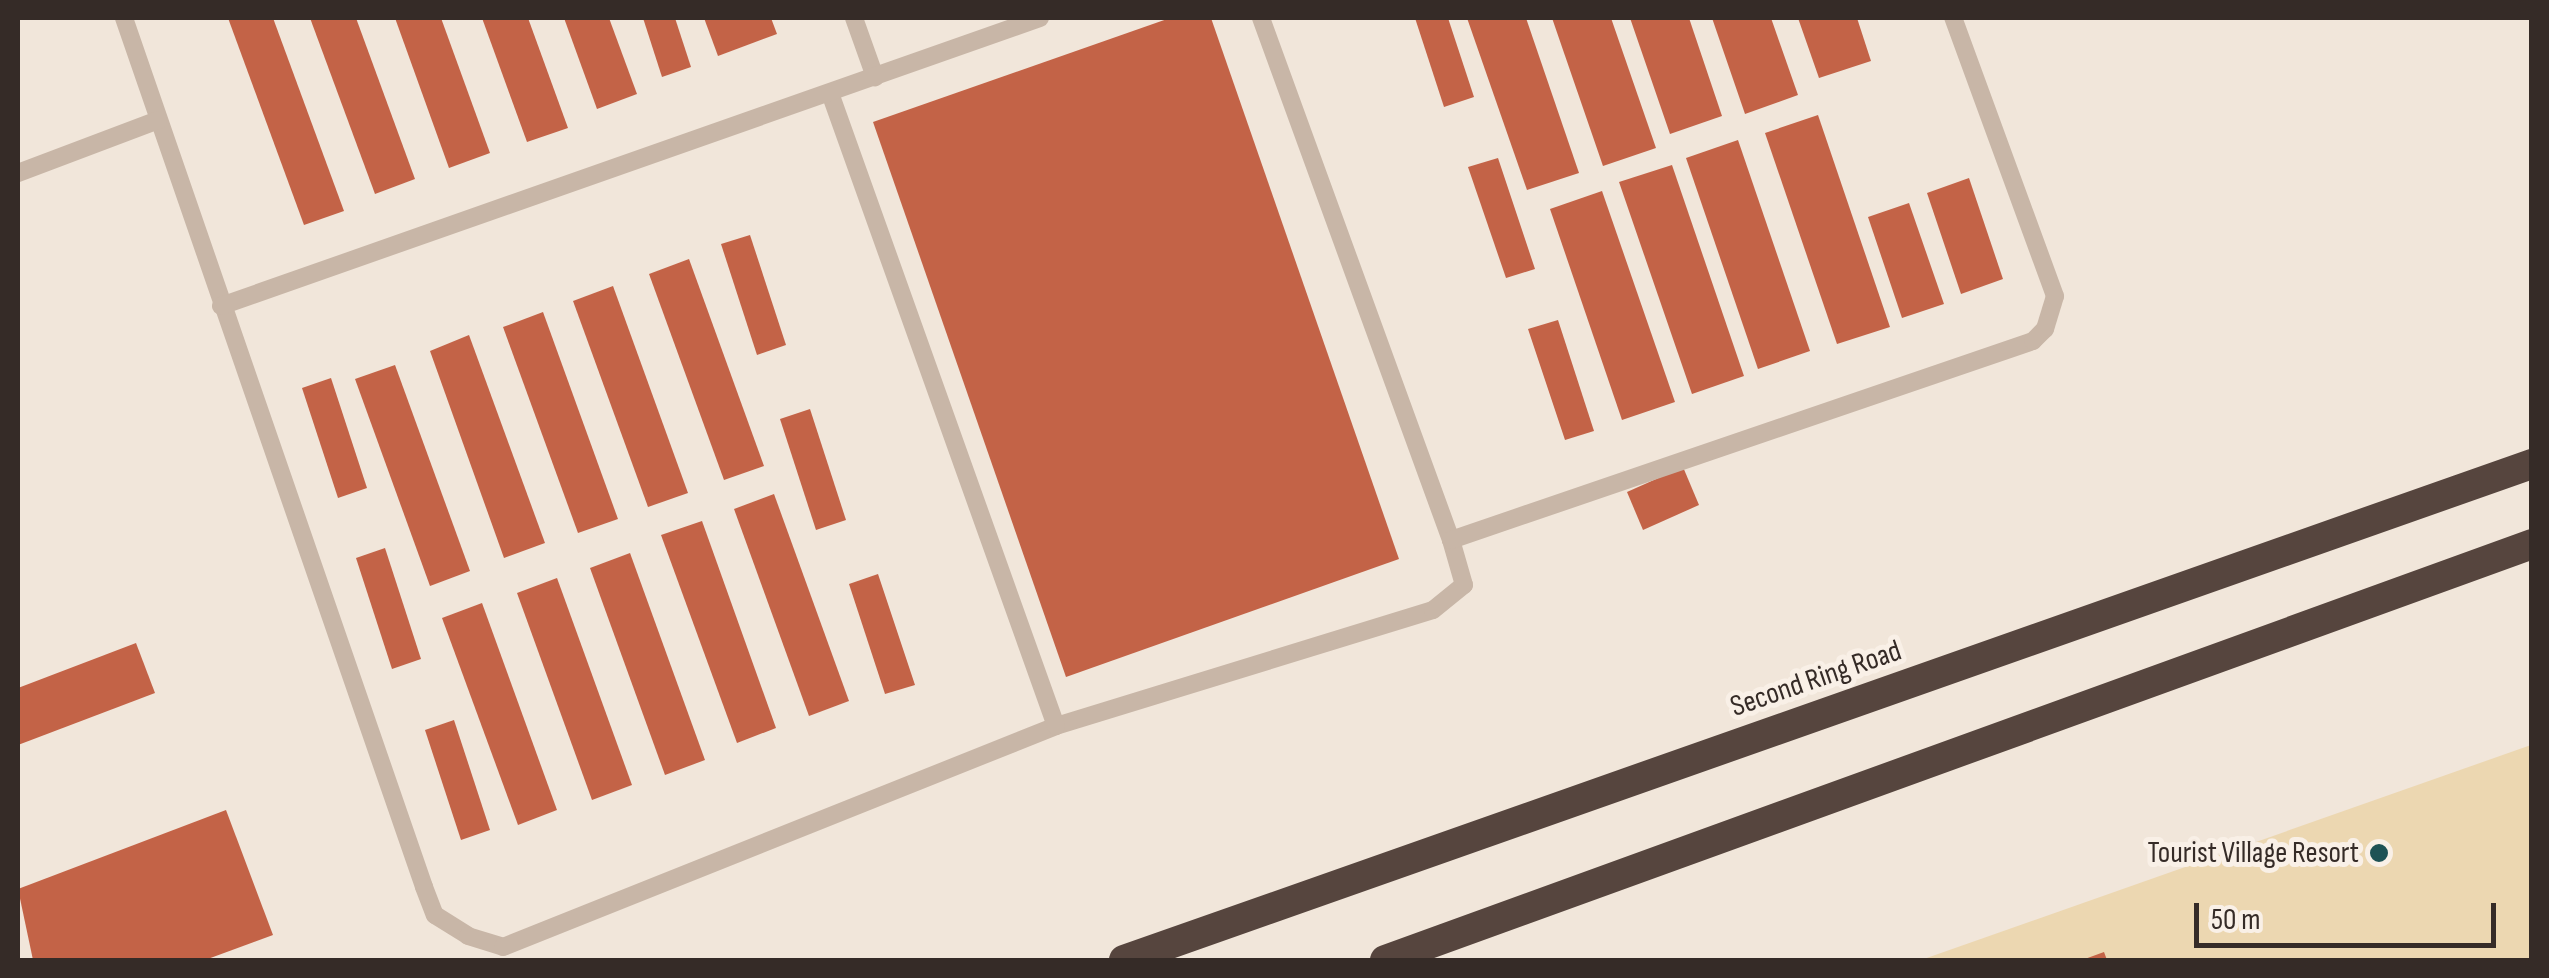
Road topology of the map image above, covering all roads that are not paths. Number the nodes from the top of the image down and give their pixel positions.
1 (124, 18) edge
2 (854, 18) edge
3 (1040, 18) edge
4 (1261, 18) edge
5 (1953, 18) edge
6 (874, 77) junction
7 (830, 93) junction
8 (158, 120) junction
9 (18, 172) edge
10 (221, 306) junction
11 (2532, 464) edge
12 (1451, 540) junction
13 (2532, 544) edge
14 (1056, 726) junction
15 (1128, 960) edge
16 (1385, 960) edge

1 - 8 lane
2 - 6 lane
3 - 6 lane
4 - 12 lane
5 - 12 lane
6 - 7 lane
7 - 10 lane
7 - 14 lane
8 - 9 lane
8 - 10 lane
10 - 14 lane
11 - 15 highway, Second Ring Road
12 - 14 lane
13 - 16 highway

